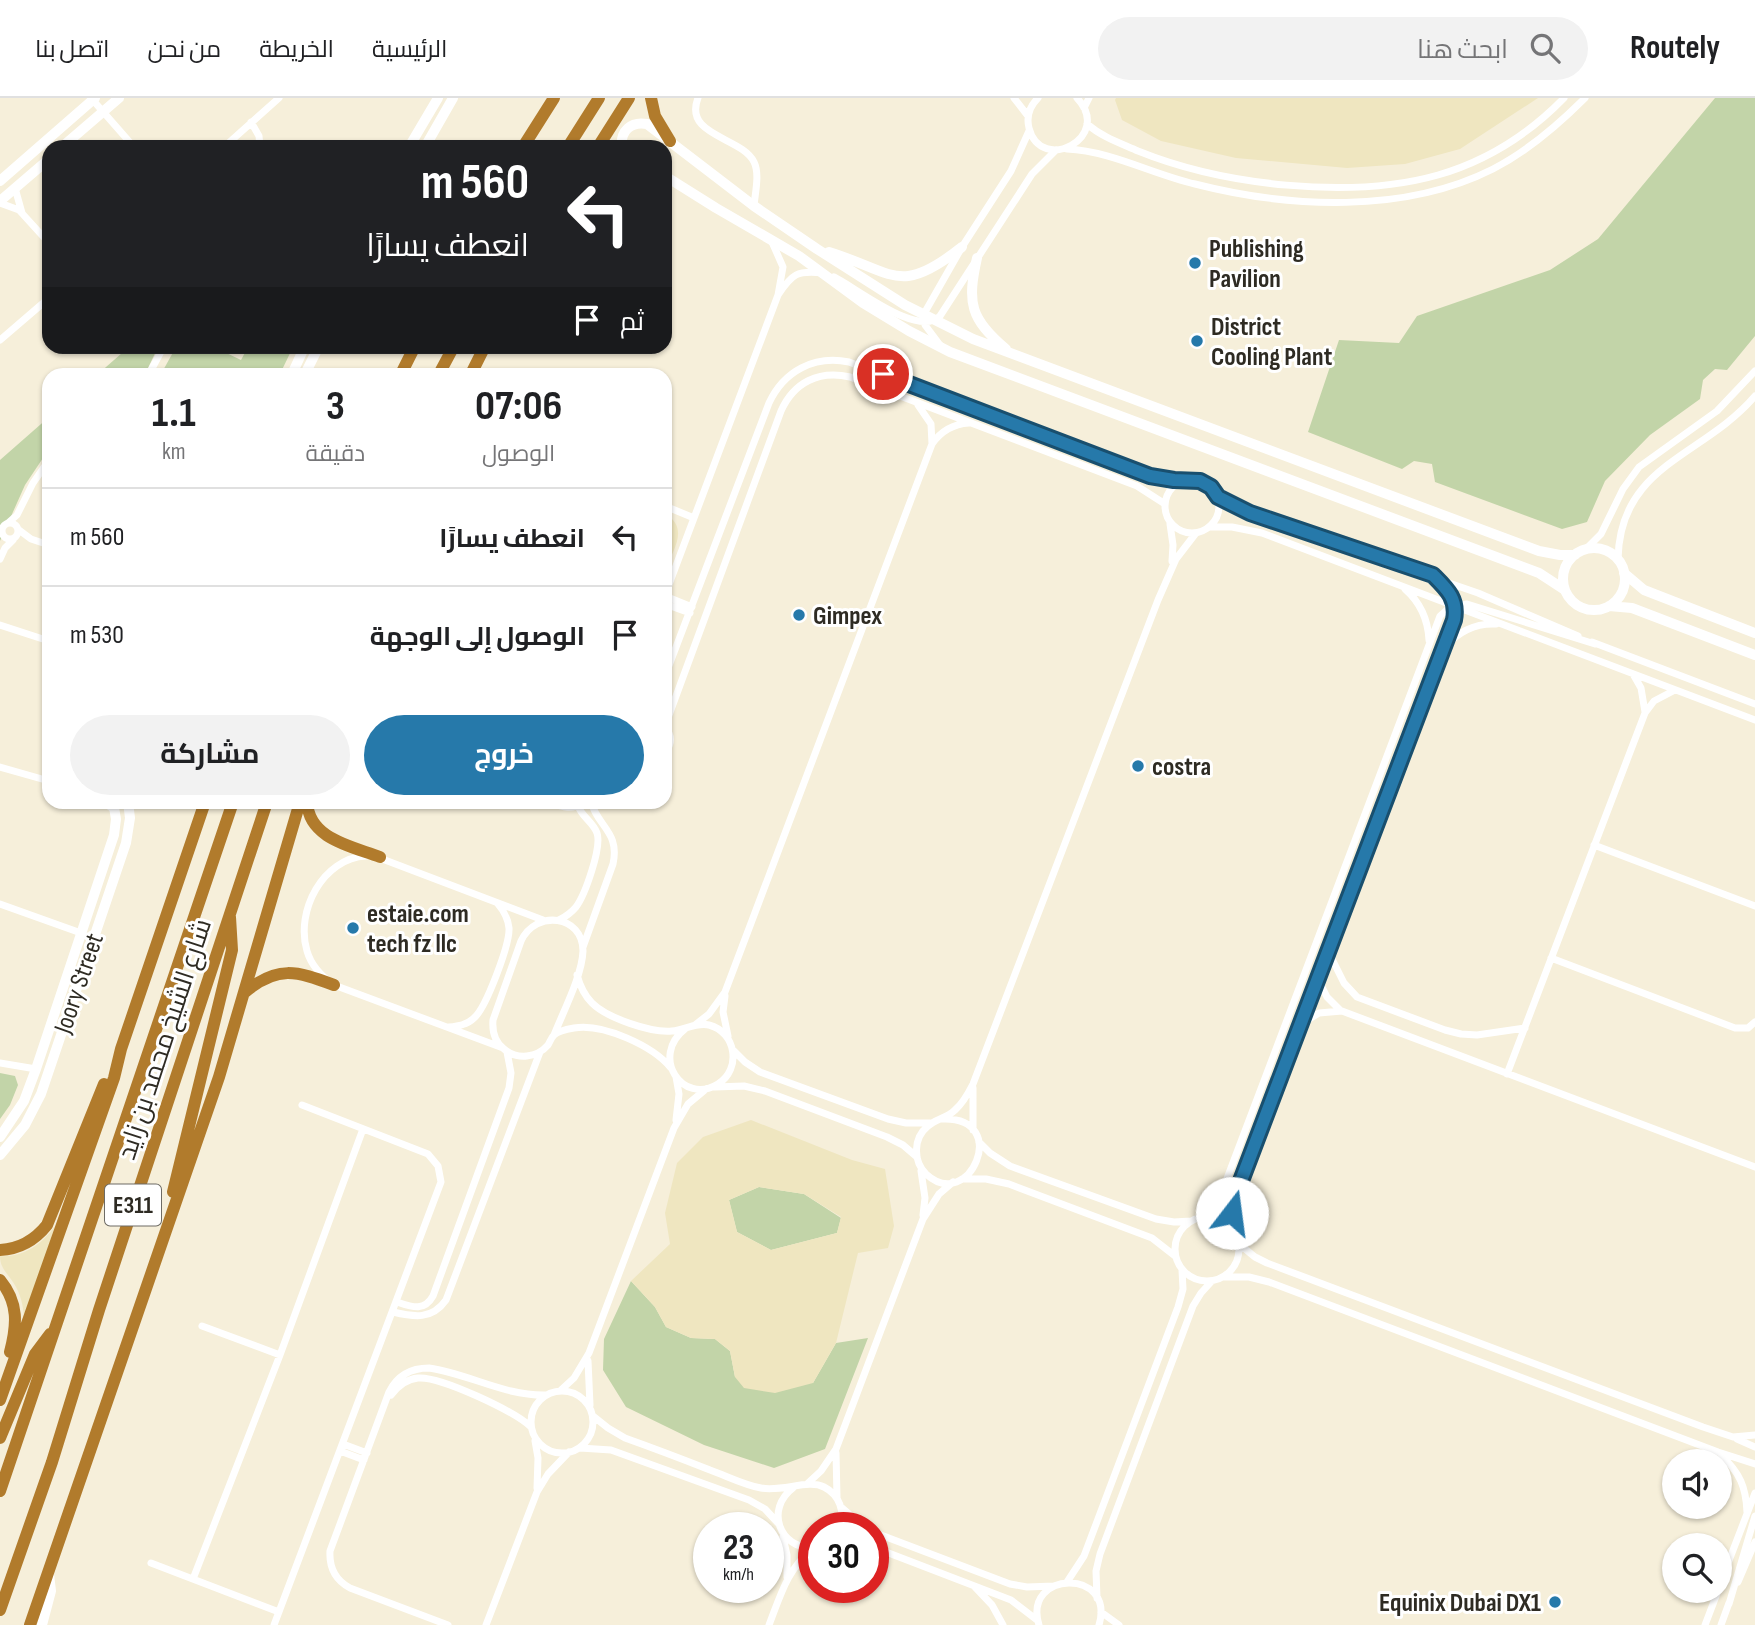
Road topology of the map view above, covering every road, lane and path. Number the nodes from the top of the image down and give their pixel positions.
1 (119, 98) edge
2 (279, 98) edge
3 (453, 98) edge
4 (554, 98) edge
5 (599, 98) edge
6 (629, 98) edge
7 (651, 98) edge
8 (698, 98) edge
9 (1014, 98) edge
10 (1038, 98) edge
11 (1077, 98) edge
12 (1089, 98) edge
13 (1564, 98) edge
14 (1585, 98) edge
15 (93, 99) edge
16 (434, 100) edge
17 (1084, 108) junction
18 (103, 112) junction
19 (1028, 116) junction
20 (251, 122) junction
21 (1087, 124) junction
22 (1029, 131) junction
23 (45, 140) edge
24 (70, 140) edge
25 (128, 140) edge
26 (232, 140) edge
27 (260, 140) edge
28 (413, 140) edge
29 (429, 140) edge
30 (527, 140) edge
31 (572, 140) edge
32 (602, 140) edge
33 (623, 140) edge
34 (669, 140) edge
35 (669, 140) edge
36 (42, 143) edge
37 (672, 143) edge
38 (1067, 149) junction
39 (1056, 150) junction
40 (42, 165) edge
41 (3, 176) edge
42 (672, 180) edge
43 (15, 188) junction
44 (0, 202) edge
45 (754, 206) junction
46 (23, 213) junction
47 (42, 235) edge
48 (770, 239) junction
49 (962, 247) junction
50 (817, 249) junction
51 (976, 258) junction
52 (826, 274) junction
53 (778, 295) junction
54 (42, 304) edge
55 (927, 320) junction
56 (0, 340) edge
57 (942, 348) junction
58 (308, 354) edge
59 (315, 354) edge
60 (1011, 354) junction
61 (310, 364) junction
62 (308, 368) edge
63 (1755, 371) edge
64 (1755, 396) edge
65 (914, 402) junction
66 (970, 423) junction
67 (932, 444) junction
68 (42, 470) edge
69 (1182, 481) junction
70 (1218, 497) junction
71 (1165, 503) junction
72 (672, 509) edge
73 (19, 512) junction
74 (694, 518) junction
75 (1170, 522) junction
76 (1210, 527) junction
77 (3, 529) edge
78 (18, 529) junction
79 (1196, 533) junction
80 (14, 539) junction
81 (31, 539) junction
82 (42, 543) edge
83 (1586, 549) junction
84 (1, 555) edge
85 (1574, 555) junction
86 (1618, 559) junction
87 (1171, 569) junction
88 (1624, 573) junction
89 (1433, 575) junction
90 (672, 576) edge
91 (1402, 587) junction
92 (1565, 590) junction
93 (672, 599) edge
94 (1455, 605) junction
95 (672, 606) edge
96 (1608, 606) junction
97 (691, 610) junction
98 (1499, 624) junction
99 (0, 625) edge
100 (1755, 632) edge
101 (42, 639) edge
102 (1429, 643) junction
103 (1595, 644) junction
104 (1443, 650) junction
105 (1755, 655) edge
106 (672, 658) edge
107 (1633, 674) junction
108 (1675, 690) junction
109 (1755, 704) edge
110 (672, 707) edge
111 (1645, 713) junction
112 (1755, 720) edge
113 (0, 767) edge
114 (42, 779) edge
115 (114, 809) edge
116 (129, 809) edge
117 (203, 809) edge
118 (231, 809) edge
119 (265, 809) edge
120 (298, 809) edge
121 (309, 809) edge
122 (582, 809) edge
123 (594, 809) edge
124 (1594, 845) junction
125 (380, 857) junction
126 (494, 902) junction
127 (0, 904) edge
128 (1755, 906) edge
129 (229, 914) junction
130 (543, 920) junction
131 (559, 920) junction
132 (81, 933) junction
133 (583, 948) junction
134 (1328, 951) junction
135 (1551, 958) junction
136 (577, 975) junction
137 (80, 978) junction
138 (1318, 979) junction
139 (334, 985) junction
140 (244, 992) junction
141 (725, 992) junction
142 (1342, 1011) junction
143 (1755, 1022) edge
144 (695, 1025) junction
145 (1300, 1025) junction
146 (445, 1027) junction
147 (1525, 1028) junction
148 (685, 1029) junction
149 (554, 1035) junction
150 (731, 1045) junction
151 (121, 1049) junction
152 (505, 1050) junction
153 (540, 1052) junction
154 (0, 1063) edge
155 (36, 1069) junction
156 (671, 1069) junction
157 (1507, 1074) junction
158 (676, 1077) junction
159 (973, 1084) junction
160 (708, 1088) junction
161 (302, 1105) dead end
162 (29, 1116) junction
163 (943, 1119) junction
164 (934, 1122) junction
165 (674, 1128) junction
166 (363, 1129) junction
167 (973, 1130) junction
168 (0, 1137) edge
169 (979, 1142) junction
170 (0, 1155) edge
171 (917, 1157) junction
172 (920, 1166) junction
173 (1755, 1167) edge
174 (957, 1180) junction
175 (173, 1210) junction
176 (1199, 1218) junction
177 (923, 1219) junction
178 (1191, 1221) junction
179 (1234, 1232) junction
180 (1239, 1244) junction
181 (0, 1250) edge
182 (1175, 1256) junction
183 (1182, 1270) junction
184 (1224, 1277) junction
185 (0, 1280) edge
186 (1211, 1282) junction
187 (397, 1302) junction
188 (393, 1312) junction
189 (202, 1326) dead end
190 (55, 1329) junction
191 (589, 1353) junction
192 (280, 1355) junction
193 (561, 1391) junction
194 (0, 1394) edge
195 (546, 1395) junction
196 (0, 1400) edge
197 (386, 1401) junction
198 (590, 1407) junction
199 (593, 1416) junction
200 (531, 1427) junction
201 (1755, 1434) edge
202 (534, 1437) junction
203 (1733, 1437) junction
204 (0, 1438) edge
205 (1755, 1447) edge
206 (342, 1448) junction
207 (580, 1448) junction
208 (836, 1449) junction
209 (1710, 1449) edge
210 (569, 1452) junction
211 (365, 1457) junction
212 (1732, 1457) edge
213 (1755, 1464) edge
214 (1732, 1465) edge
215 (808, 1483) junction
216 (794, 1488) junction
217 (0, 1491) edge
218 (537, 1492) junction
219 (1755, 1493) edge
220 (837, 1498) junction
221 (841, 1508) junction
222 (768, 1512) edge
223 (779, 1512) edge
224 (841, 1512) edge
225 (846, 1512) edge
226 (1751, 1516) edge
227 (784, 1536) edge
228 (889, 1538) edge
229 (784, 1542) edge
230 (1755, 1542) edge
231 (798, 1546) edge
232 (889, 1553) edge
233 (1732, 1558) edge
234 (151, 1563) dead end
235 (798, 1565) edge
236 (49, 1574) junction
237 (787, 1578) junction
238 (194, 1579) junction
239 (1067, 1582) junction
240 (972, 1585) junction
241 (1054, 1586) junction
242 (41, 1594) junction
243 (1097, 1598) junction
244 (1713, 1603) edge
245 (1728, 1604) junction
246 (0, 1610) edge
247 (279, 1612) junction
248 (1101, 1612) junction
249 (1038, 1622) edge
250 (30, 1625) edge
251 (36, 1625) edge
252 (42, 1625) edge
253 (274, 1625) edge
254 (448, 1625) edge
255 (486, 1625) edge
256 (769, 1625) edge
257 (1003, 1625) edge
258 (1099, 1625) edge
259 (1119, 1625) edge
260 (1705, 1625) edge
261 (1721, 1625) edge

1 - 18 street
2 - 20 street
3 - 29 street
4 - 30 highway
5 - 31 highway
6 - 32 highway
7 - 34 highway
8 - 45 street
9 - 19 street
10 - 19 street
11 - 17 street
12 - 17 street
13 - 21 street
14 - 38 street
15 - 18 street
15 - 23 street
16 - 28 street
17 - 21 street
18 - 24 street
18 - 25 street
19 - 22 street
20 - 26 street
20 - 27 street
21 - 38 street
22 - 39 street
22 - 49 street
33 - 35 street
36 - 41 street
37 - 45 street
38 - 39 street
39 - 51 street
40 - 43 street
42 - 48 street
43 - 44 street
43 - 46 street
44 - 46 street
45 - 50 street
46 - 47 street
48 - 52 street
48 - 53 street
49 - 50 street
49 - 55 street
50 - 55 street
51 - 55 street
51 - 60 street
52 - 53 street
52 - 55 street
52 - 57 street
53 - 74 street
54 - 56 street
55 - 57 street
55 - 60 street
57 - 92 street
58 - 61 street
59 - 61 street
60 - 85 street
61 - 62 street
63 - 83 street
64 - 86 street
65 - 66 street
65 - 67 street
65 - 110 street
66 - 67 street
66 - 71 street
67 - 141 street
68 - 73 street
69 - 70 street
69 - 71 street
69 - 97 street
70 - 76 street
70 - 89 street
71 - 75 street
72 - 74 street
73 - 77 street
73 - 78 street
74 - 90 street
75 - 79 street
75 - 87 street
76 - 79 street
76 - 91 street
77 - 78 street
77 - 80 street
77 - 84 street
78 - 80 street
78 - 81 street
79 - 87 street
80 - 81 street
80 - 84 street
81 - 82 street
83 - 85 street
83 - 86 street
85 - 92 street
86 - 88 street
87 - 159 street
88 - 96 street
88 - 100 street
89 - 94 street
89 - 103 street
91 - 94 street
91 - 102 street
92 - 96 street
93 - 97 street
94 - 98 street
94 - 102 street
94 - 103 street
94 - 104 street
95 - 97 street
96 - 105 street
97 - 106 street
98 - 104 street
98 - 107 street
99 - 101 street
102 - 176 street
103 - 109 street
104 - 134 street
107 - 108 street
107 - 111 street
108 - 111 street
108 - 112 street
111 - 124 street
113 - 114 street
115 - 132 street, Joory Street
116 - 137 street, Joory Street
117 - 151 highway
118 - 190 highway, شارع الشيخ محمد بن زايد / E311
119 - 129 highway, شارع الشيخ محمد بن زايد / E311
120 - 140 highway
121 - 125 highway
122 - 131 street
123 - 133 street
124 - 128 street
124 - 135 street
125 - 126 street
125 - 139 street
126 - 130 street
126 - 146 street
127 - 132 street
129 - 175 highway
129 - 246 highway, شارع الشيخ محمد بن زايد / E311
130 - 131 street
130 - 152 street
131 - 133 street
132 - 137 street
132 - 155 street, Joory Street
133 - 136 street
134 - 138 street
134 - 147 street
135 - 143 street
135 - 147 street
136 - 148 street
136 - 149 street
137 - 162 street, Joory Street
138 - 142 street
138 - 145 street
139 - 140 highway
139 - 146 street
140 - 175 highway
141 - 144 street
141 - 150 street
142 - 145 street
142 - 157 street
144 - 148 street
144 - 150 street
145 - 179 street
146 - 152 street
147 - 157 street
148 - 156 street
149 - 153 street
149 - 156 street
150 - 160 street
150 - 164 street
151 - 181 highway
151 - 196 highway
152 - 153 street
152 - 187 street
153 - 188 street
154 - 155 street
155 - 162 street
155 - 168 street, Joory Street
156 - 158 street
157 - 173 street
158 - 160 street
158 - 165 street
159 - 163 street
159 - 167 street
160 - 165 street
160 - 171 street
161 - 166 street
162 - 170 street, Joory Street
163 - 164 street
163 - 167 street
164 - 171 street
165 - 191 street
166 - 187 street
166 - 192 street
167 - 169 street
169 - 174 street
169 - 178 street
171 - 172 street
172 - 174 street
172 - 177 street
174 - 177 street
174 - 182 street
175 - 236 highway
176 - 178 street
176 - 179 street
177 - 208 street
178 - 182 street
179 - 180 street
180 - 184 street
180 - 203 street
182 - 183 street
183 - 186 street
183 - 239 street
184 - 186 street
184 - 209 street
185 - 194 highway
186 - 243 street
187 - 188 street
188 - 206 street
189 - 192 street
190 - 204 highway
190 - 217 highway, شارع الشيخ محمد بن زايد / E311
191 - 193 street
191 - 198 street
192 - 238 street
193 - 195 street
193 - 198 street
195 - 197 street
195 - 200 street
197 - 200 street
197 - 211 street
198 - 199 street
199 - 207 street
199 - 216 street
200 - 202 street
201 - 203 street
202 - 210 street
202 - 218 street
203 - 205 street
206 - 211 street
206 - 247 street
207 - 210 street
207 - 222 street
208 - 215 street
208 - 220 street
210 - 218 street
211 - 254 street
212 - 213 street
214 - 226 street
215 - 216 street
215 - 220 street
216 - 223 street
218 - 255 street
219 - 226 street
220 - 221 street
221 - 224 street
221 - 225 street
226 - 233 street
226 - 245 street
227 - 231 street
228 - 241 street
229 - 237 street
230 - 245 street
232 - 240 street
234 - 238 street
235 - 237 street
236 - 242 highway
236 - 252 street
237 - 256 street
238 - 247 street
239 - 241 street
239 - 243 street
240 - 249 street
240 - 257 street
241 - 249 street
242 - 250 highway
242 - 251 highway
243 - 248 street
244 - 260 street
245 - 261 street
247 - 253 street
248 - 258 street
248 - 259 street

